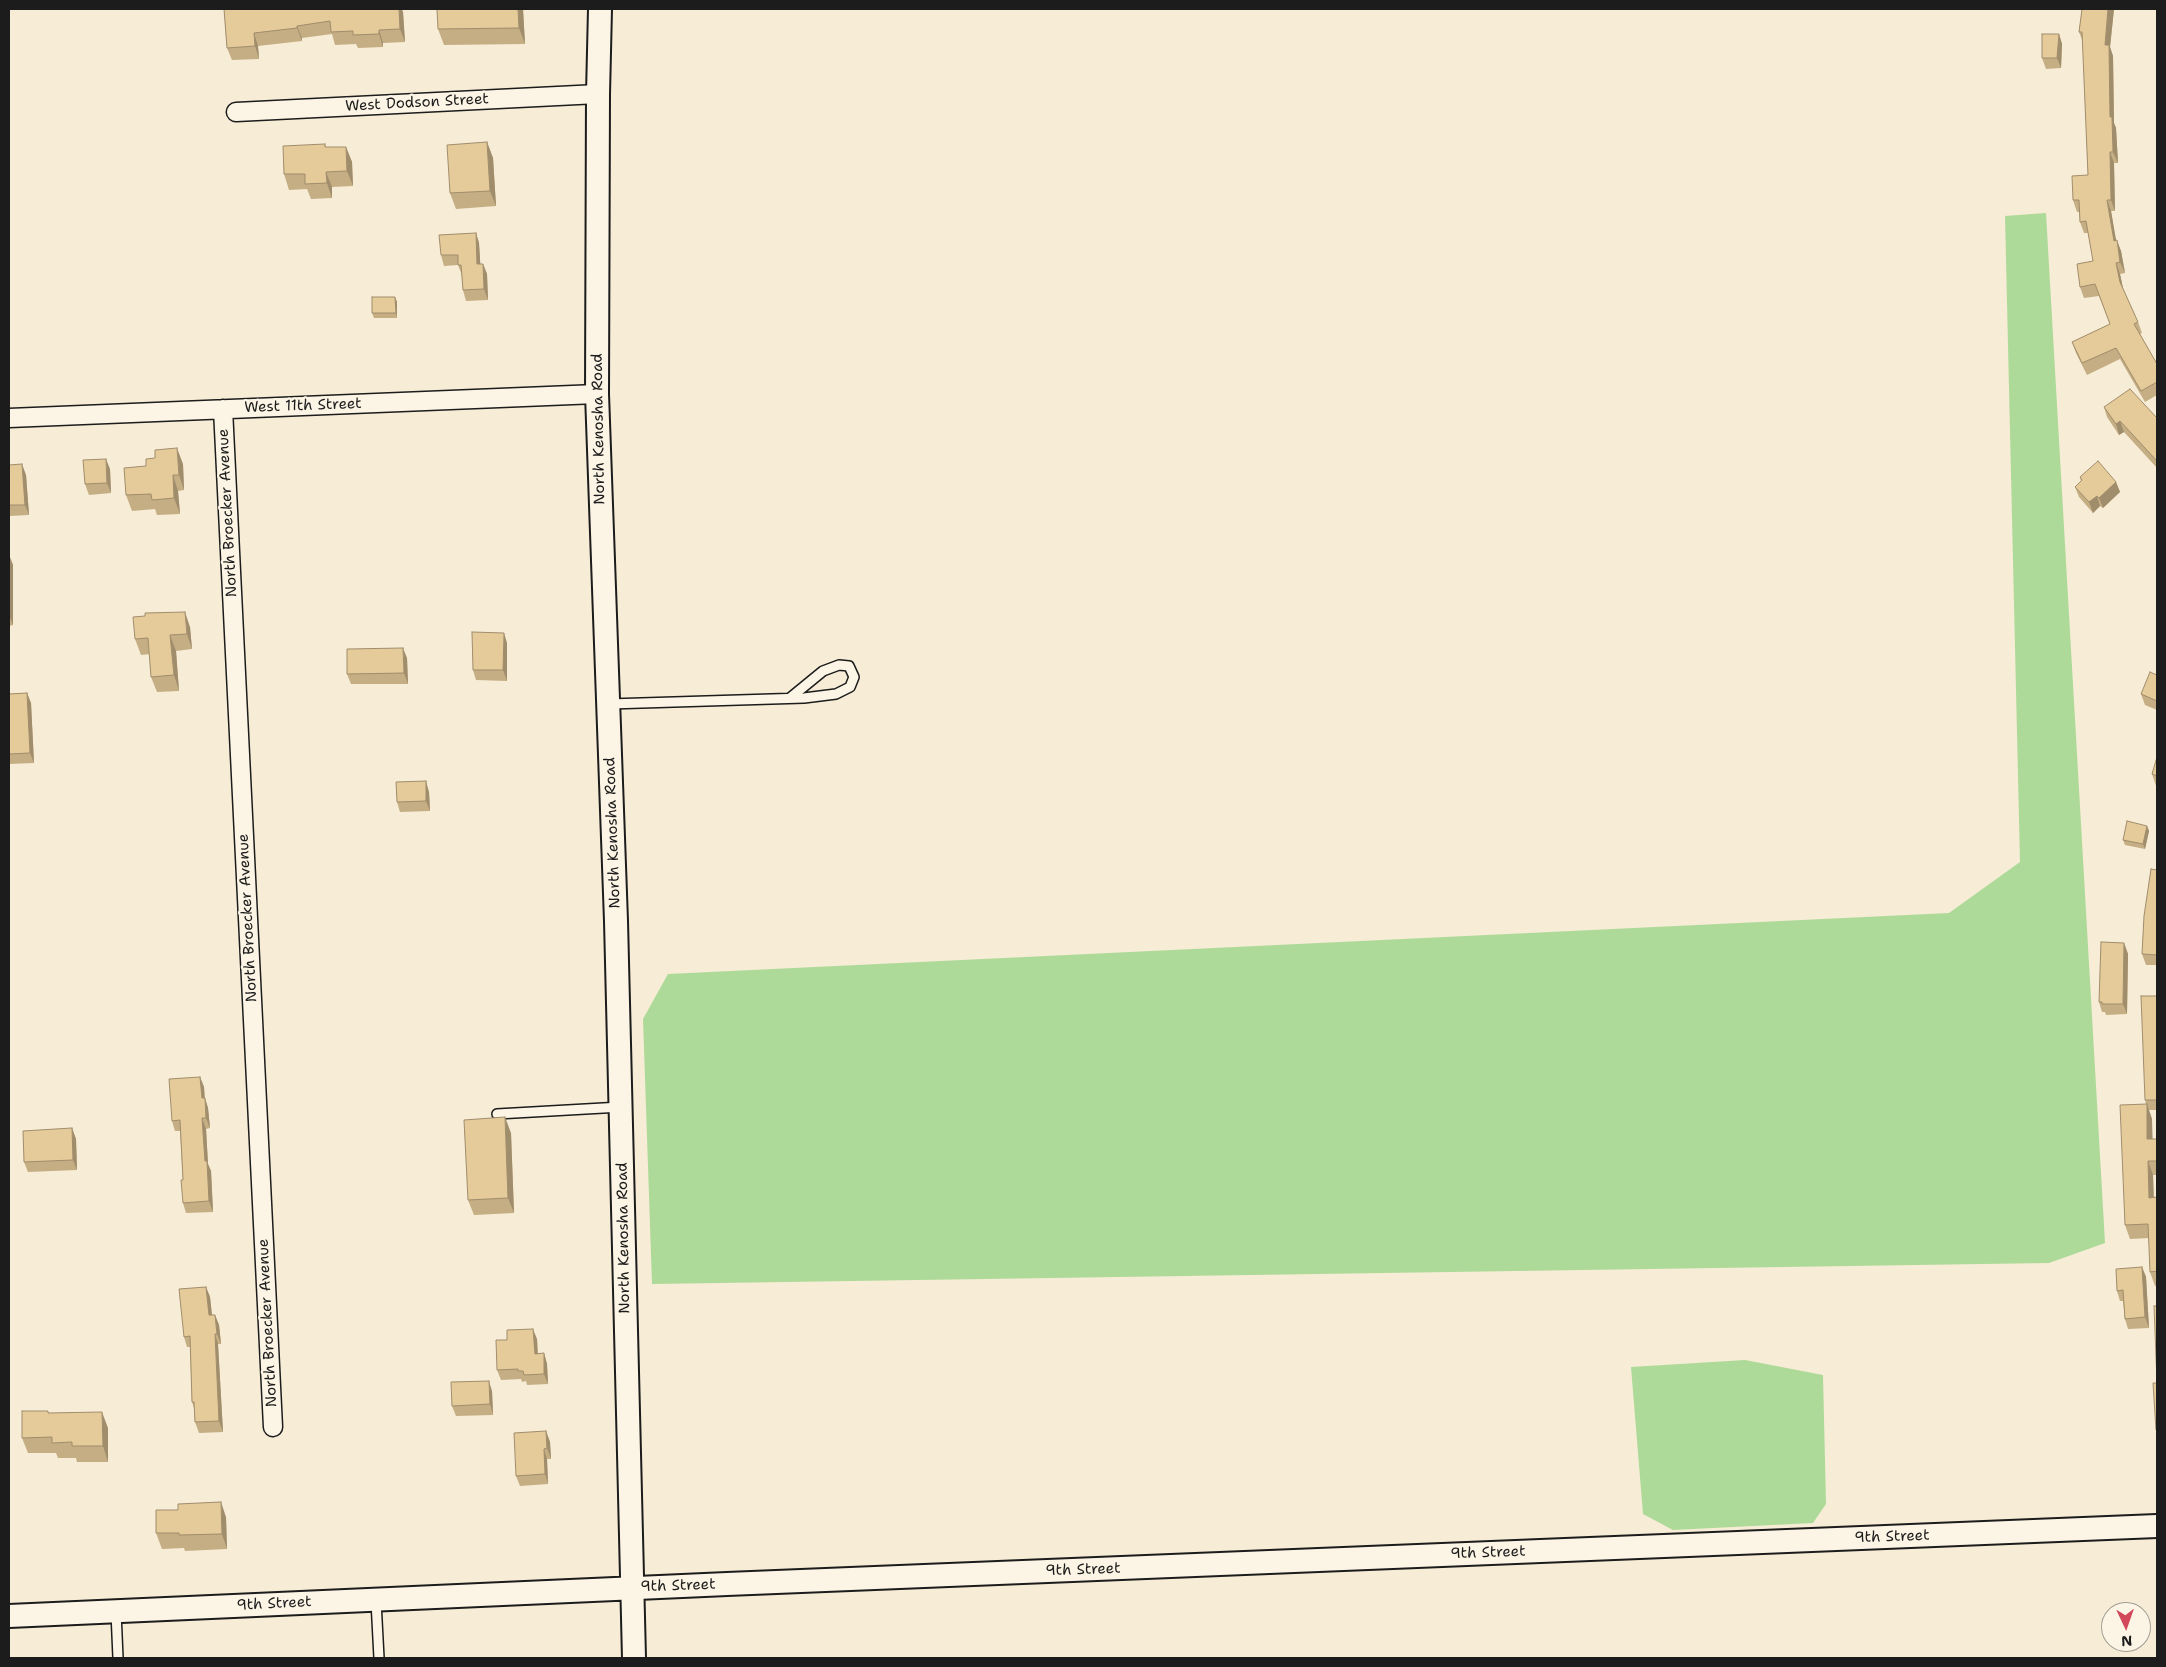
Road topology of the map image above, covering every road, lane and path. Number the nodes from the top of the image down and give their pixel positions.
1 (600, 9) edge
2 (598, 94) junction
3 (236, 112) dead end
4 (597, 394) junction
5 (223, 409) junction
6 (9, 418) edge
7 (790, 698) junction
8 (608, 704) junction
9 (621, 1107) junction
10 (497, 1114) dead end
11 (273, 1427) dead end
12 (2157, 1526) edge
13 (632, 1588) junction
14 (376, 1600) junction
15 (116, 1611) junction
16 (9, 1616) edge
17 (118, 1658) edge
18 (379, 1658) edge
19 (634, 1658) edge

1 - 2 street, North Kenosha Road
2 - 3 street, West Dodson Street
2 - 4 street, North Kenosha Road
4 - 5 street, West 11th Street
4 - 8 street, North Kenosha Road
5 - 6 street, West 11th Street
5 - 11 street, North Broecker Avenue
7 - 7 lane
7 - 8 lane
8 - 9 street, North Kenosha Road
9 - 10 lane
9 - 13 street, North Kenosha Road
12 - 13 street, 9th Street
13 - 14 street, 9th Street
13 - 19 street, North Kenosha Road
14 - 15 street, 9th Street
14 - 18 lane
15 - 16 street, 9th Street
15 - 17 lane

